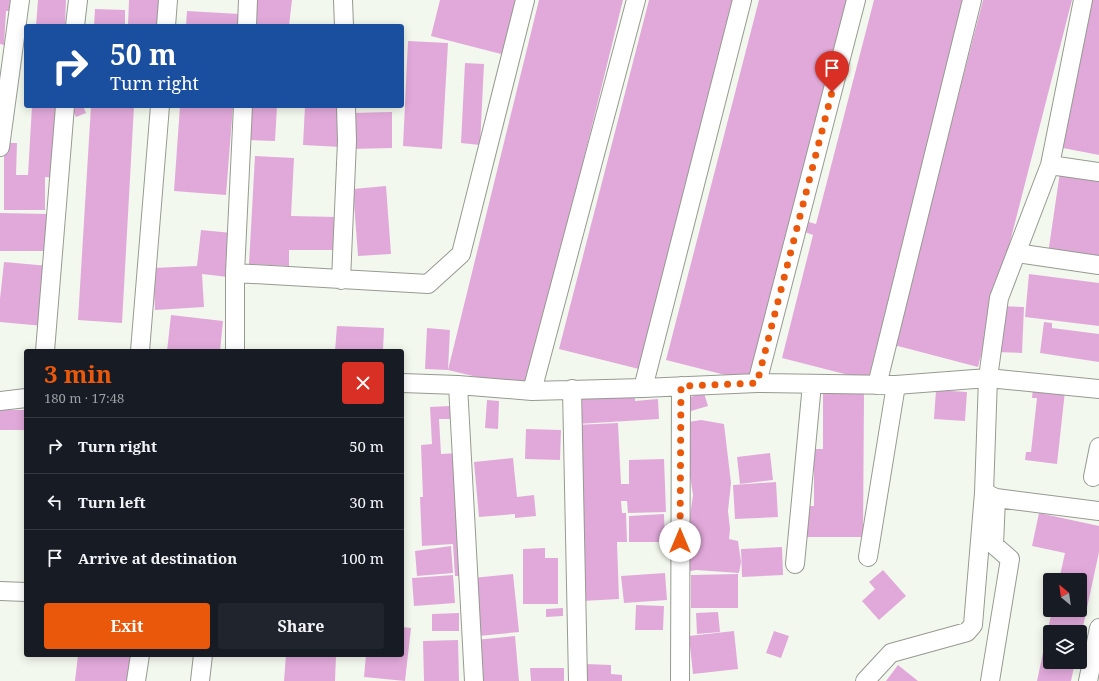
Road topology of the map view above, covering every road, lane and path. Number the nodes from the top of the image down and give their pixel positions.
1 (20, 0) edge
2 (78, 0) edge
3 (168, 0) edge
4 (248, 0) edge
5 (344, 0) edge
6 (525, 0) edge
7 (636, 0) edge
8 (742, 0) edge
9 (856, 0) edge
10 (972, 0) edge
11 (1083, 0) edge
12 (75, 24) edge
13 (166, 24) edge
14 (247, 24) edge
15 (344, 24) edge
16 (2, 103) edge
17 (65, 108) edge
18 (160, 108) edge
19 (243, 108) edge
20 (346, 108) edge
21 (0, 148) edge
22 (1050, 165) junction
23 (1099, 172) edge
24 (1016, 252) junction
25 (1099, 265) edge
26 (235, 273) junction
27 (341, 280) junction
28 (45, 349) edge
29 (140, 349) edge
30 (235, 349) edge
31 (988, 378) junction
32 (404, 383) edge
33 (757, 383) junction
34 (812, 384) junction
35 (458, 385) junction
36 (877, 385) junction
37 (896, 385) junction
38 (681, 386) junction
39 (643, 388) junction
40 (572, 389) junction
41 (1099, 389) edge
42 (532, 391) junction
43 (24, 398) edge
44 (0, 401) edge
45 (1099, 448) edge
46 (1093, 477) dead end
47 (990, 495) junction
48 (1099, 511) edge
49 (868, 557) dead end
50 (795, 564) dead end
51 (0, 590) edge
52 (24, 592) edge
53 (1099, 628) edge
54 (140, 657) edge
55 (203, 657) edge
56 (136, 681) edge
57 (200, 681) edge
58 (474, 681) edge
59 (578, 681) edge
60 (680, 681) edge
61 (865, 681) edge
62 (990, 681) edge
63 (1088, 681) edge

1 - 16 street
2 - 12 street
3 - 13 street
4 - 14 street
5 - 15 street
6 - 27 street
7 - 42 street
8 - 39 street
9 - 33 street
10 - 36 street
11 - 22 street
16 - 21 street
17 - 28 street
18 - 29 street
19 - 26 street
20 - 27 street
22 - 23 street
22 - 24 street
24 - 25 street
24 - 31 street
26 - 27 street
26 - 30 street
31 - 37 street
31 - 41 street
31 - 47 street
32 - 35 street
33 - 34 street
33 - 38 street
34 - 36 street
34 - 50 street
35 - 42 street
35 - 58 street
36 - 37 street
37 - 49 street
38 - 39 street
38 - 60 street
39 - 40 street
40 - 42 street
40 - 59 street
43 - 44 street
45 - 46 street
47 - 48 street
47 - 61 street
47 - 62 street
51 - 52 street
53 - 63 street
54 - 56 street
55 - 57 street

